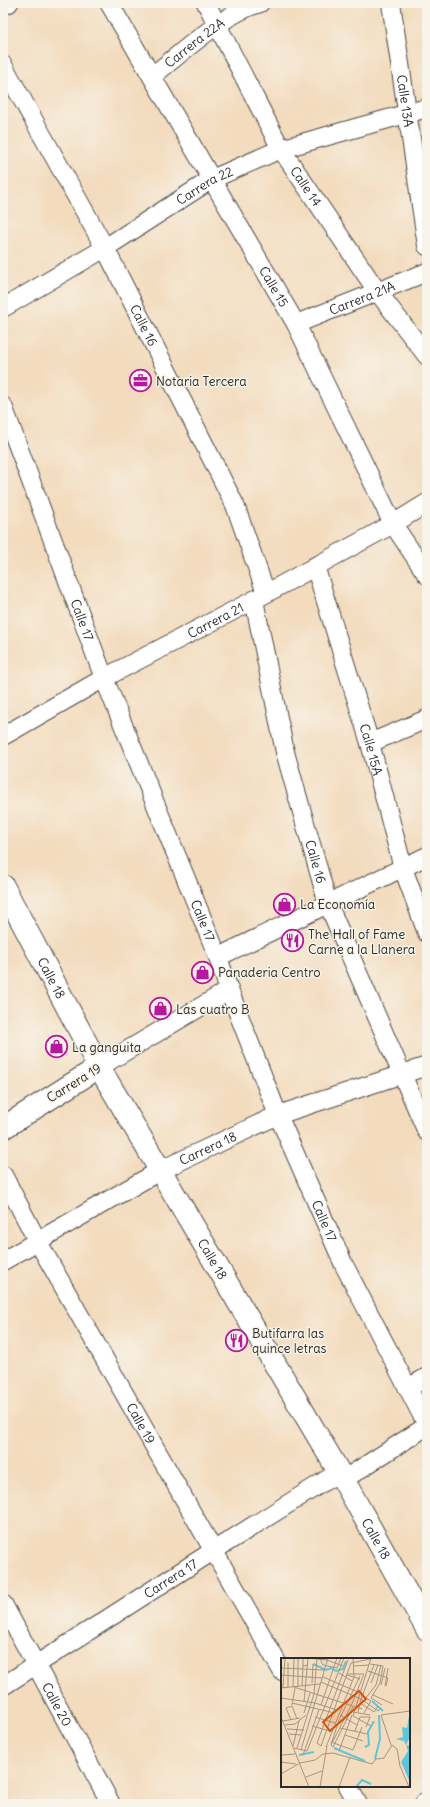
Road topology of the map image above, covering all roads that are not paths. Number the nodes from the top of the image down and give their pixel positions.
1 (9, 3) edge
2 (109, 3) edge
3 (206, 3) edge
4 (260, 3) edge
5 (391, 3) edge
6 (3, 6) edge
7 (218, 26) junction
8 (3, 65) edge
9 (152, 76) junction
10 (427, 108) edge
11 (407, 115) junction
12 (281, 149) junction
13 (212, 179) junction
14 (427, 246) edge
15 (105, 248) junction
16 (427, 272) edge
17 (377, 291) junction
18 (3, 308) edge
19 (296, 324) junction
20 (427, 356) edge
21 (3, 406) edge
22 (427, 503) edge
23 (393, 524) junction
24 (315, 566) junction
25 (427, 575) edge
26 (260, 597) junction
27 (104, 678) junction
28 (427, 719) edge
29 (3, 736) edge
30 (370, 743) junction
31 (427, 856) edge
32 (404, 868) junction
33 (3, 886) edge
34 (328, 904) junction
35 (427, 933) edge
36 (218, 957) junction
37 (229, 990) junction
38 (427, 1066) edge
39 (99, 1067) junction
40 (403, 1075) junction
41 (278, 1115) junction
42 (3, 1128) edge
43 (427, 1132) edge
44 (161, 1170) junction
45 (3, 1175) edge
46 (38, 1242) junction
47 (3, 1261) edge
48 (427, 1377) edge
49 (408, 1388) junction
50 (427, 1425) edge
51 (341, 1476) junction
52 (213, 1551) junction
53 (3, 1604) edge
54 (424, 1618) edge
55 (36, 1665) junction
56 (281, 1669) edge
57 (3, 1686) edge
58 (349, 1787) edge
59 (112, 1804) edge
60 (358, 1804) edge

1 - 6 street
2 - 9 street, Calle 15
3 - 7 street, Calle 14
4 - 7 street, Carrera 22A
5 - 11 street, Calle 13A
7 - 9 street, Carrera 22A
7 - 12 street, Calle 14
8 - 15 street, Calle 16
9 - 13 street, Calle 15
10 - 11 street, Carrera 22
11 - 12 street, Carrera 22
11 - 14 street, Calle 13A
12 - 13 street, Carrera 22
12 - 17 street, Calle 14
13 - 15 street, Carrera 22
13 - 19 street, Calle 15
15 - 18 street, Carrera 22
15 - 26 street, Calle 16
16 - 17 street, Carrera 21A
17 - 19 street, Carrera 21A
17 - 20 street, Calle 14
19 - 23 street, Calle 15
21 - 27 street, Calle 17
22 - 23 street, Carrera 21
23 - 24 street, Carrera 21
23 - 25 street, Calle 15
24 - 26 street, Carrera 21
24 - 30 street, Calle 15A
26 - 27 street, Carrera 21
26 - 34 street, Calle 16
27 - 29 street, Carrera 21
27 - 36 street, Calle 17
28 - 30 street
30 - 32 street, Calle 15A
31 - 32 street
32 - 34 street
32 - 35 street, Calle 15A
33 - 39 main road, Calle 18
34 - 36 street
34 - 40 street, Calle 16
36 - 37 street, Calle 17
37 - 39 street, Carrera 19
37 - 41 street, Calle 17
38 - 40 street, Carrera 18
39 - 42 main road, Carrera 19
39 - 44 main road, Calle 18
40 - 41 street, Carrera 18
40 - 43 street, Calle 16
41 - 44 street, Carrera 18
41 - 49 street, Calle 17
44 - 46 street, Carrera 18
44 - 51 main road, Calle 18
45 - 46 street, Calle 19
46 - 47 street, Carrera 18
46 - 52 street, Calle 19
48 - 49 street
49 - 50 street, Calle 17
50 - 51 street, Carrera 17
51 - 52 street, Carrera 17
51 - 54 main road, Calle 18
52 - 55 street, Carrera 17
52 - 56 street, Calle 19
53 - 55 street, Calle 20
55 - 57 street, Carrera 17
55 - 59 street, Calle 20
58 - 60 street

